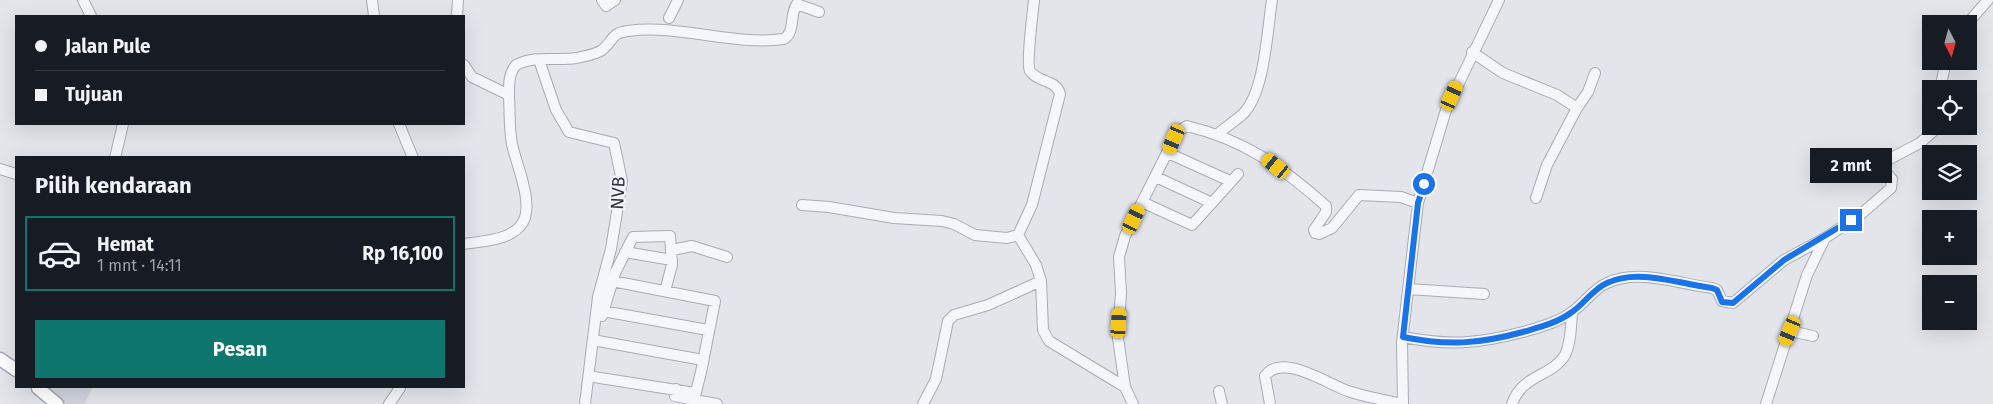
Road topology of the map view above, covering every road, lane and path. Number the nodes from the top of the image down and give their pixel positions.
1 (83, 0) edge
2 (372, 0) edge
3 (458, 0) edge
4 (602, 0) edge
5 (615, 0) edge
6 (678, 0) edge
7 (1034, 0) edge
8 (1272, 0) edge
9 (1499, 0) edge
10 (1988, 0) edge
11 (819, 12) dead end
12 (90, 15) edge
13 (374, 15) edge
14 (457, 15) edge
15 (1975, 15) edge
16 (669, 18) dead end
17 (1472, 52) junction
18 (539, 60) junction
19 (465, 66) edge
20 (1595, 73) dead end
21 (509, 95) junction
22 (1577, 108) junction
23 (122, 125) edge
24 (399, 125) edge
25 (1218, 133) junction
26 (1929, 135) edge
27 (1168, 153) junction
28 (115, 156) edge
29 (412, 156) edge
30 (1864, 161) dead end
31 (1878, 165) junction
32 (0, 169) edge
33 (15, 174) edge
34 (1156, 177) junction
35 (1536, 198) dead end
36 (1142, 202) junction
37 (1212, 203) junction
38 (1418, 203) junction
39 (802, 205) dead end
40 (1018, 235) junction
41 (1824, 238) junction
42 (465, 244) edge
43 (625, 252) junction
44 (672, 255) junction
45 (727, 257) dead end
46 (612, 281) junction
47 (1041, 281) junction
48 (1408, 289) junction
49 (665, 291) junction
50 (1484, 294) dead end
51 (603, 311) junction
52 (1572, 312) junction
53 (708, 330) junction
54 (1790, 331) junction
55 (1813, 336) dead end
56 (1403, 337) junction
57 (598, 341) junction
58 (0, 359) edge
59 (703, 360) junction
60 (15, 369) edge
61 (594, 377) junction
62 (1125, 386) junction
63 (38, 388) edge
64 (400, 388) edge
65 (1219, 391) dead end
66 (694, 396) junction
67 (675, 397) edge
68 (586, 400) edge
69 (57, 404) edge
70 (389, 404) edge
71 (717, 404) edge
72 (922, 404) edge
73 (1134, 404) edge
74 (1222, 404) edge
75 (1270, 404) edge
76 (1403, 404) edge
77 (1512, 404) edge
78 (1766, 404) edge

1 - 12 street
2 - 13 street
3 - 14 street
4 - 5 street
6 - 16 street
7 - 40 street
8 - 25 street
9 - 17 street
10 - 15 street
11 - 18 street
17 - 22 street
17 - 38 street
18 - 21 street
18 - 68 street, NVB
19 - 21 street
20 - 22 street
21 - 42 street
22 - 35 street
23 - 28 street
24 - 29 street
25 - 27 street
25 - 38 street
26 - 31 street
27 - 34 street
27 - 37 street
30 - 31 street
31 - 41 street
32 - 33 street
34 - 36 street
34 - 37 street
36 - 37 street
36 - 62 street
38 - 48 street
39 - 40 street
40 - 47 street
41 - 52 street
41 - 54 street
43 - 44 street
43 - 44 street
43 - 46 street
44 - 45 street
44 - 49 street
46 - 49 street
46 - 51 street
47 - 62 street
47 - 72 street
48 - 50 street
48 - 56 street
49 - 53 street
51 - 53 street
51 - 57 street
52 - 56 street
52 - 77 street
53 - 59 street
54 - 55 street
54 - 78 street
56 - 76 street
57 - 59 street
57 - 61 street
58 - 60 main road
59 - 66 street
61 - 67 street
61 - 68 street
62 - 73 street
63 - 69 main road
64 - 70 street
65 - 74 street
66 - 67 street
66 - 71 street
75 - 76 street

